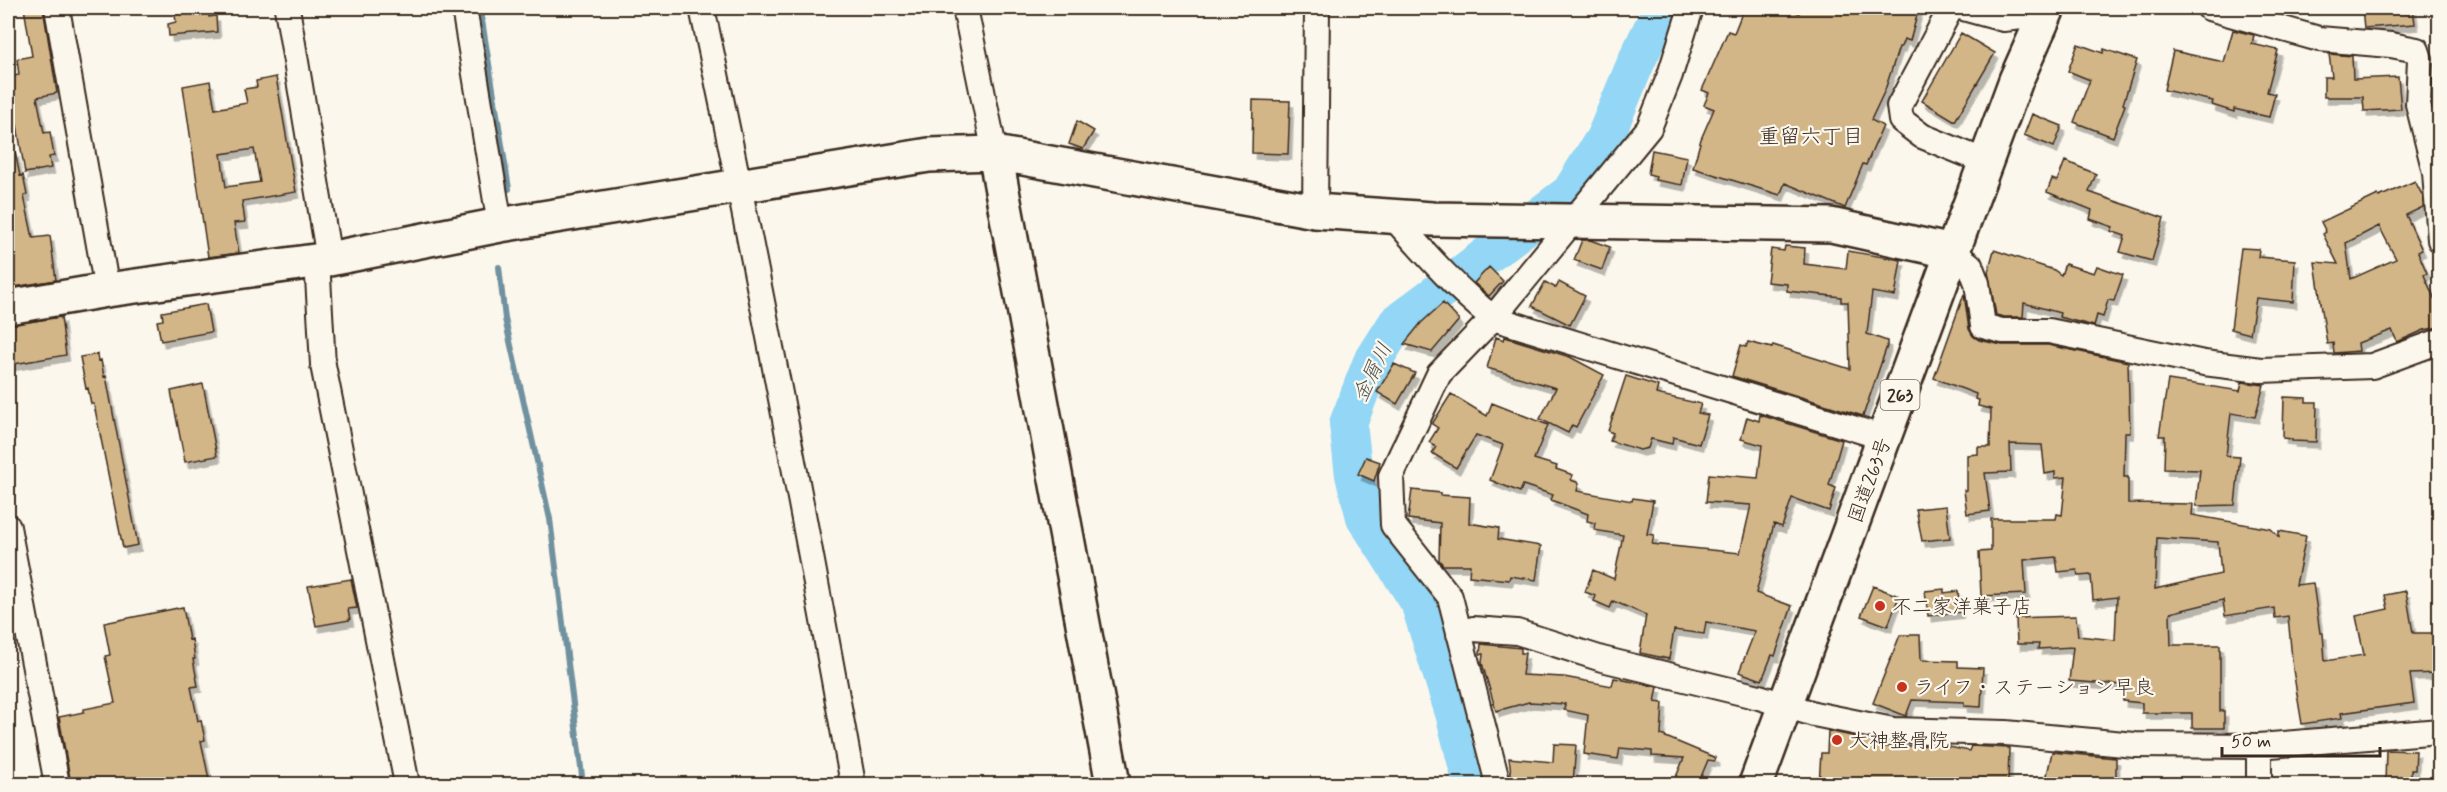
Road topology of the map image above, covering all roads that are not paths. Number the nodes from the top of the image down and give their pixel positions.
1 (57, 8) edge
2 (287, 8) edge
3 (464, 8) edge
4 (702, 8) edge
5 (965, 8) edge
6 (1317, 8) edge
7 (1691, 8) edge
8 (1952, 8) edge
9 (1963, 8) edge
10 (2209, 8) edge
11 (2045, 15) edge
12 (995, 153) junction
13 (1986, 162) junction
14 (741, 187) junction
15 (1315, 211) junction
16 (1393, 217) junction
17 (1574, 219) junction
18 (500, 225) junction
19 (2439, 240) edge
20 (1953, 252) junction
21 (322, 260) junction
22 (107, 290) junction
23 (8, 307) edge
24 (1493, 318) junction
25 (2439, 341) edge
26 (1885, 438) junction
27 (8, 527) edge
28 (17, 624) edge
29 (1459, 634) junction
30 (1786, 705) junction
31 (2439, 732) edge
32 (2259, 746) junction
33 (57, 784) edge
34 (407, 784) edge
35 (853, 784) edge
36 (1113, 784) edge
37 (1498, 784) edge
38 (1756, 784) edge
39 (2259, 784) edge

1 - 22 street
2 - 21 street
3 - 18 street
4 - 14 street
5 - 12 street
6 - 15 street
7 - 17 street
8 - 13 street
9 - 11 street
10 - 19 street
11 - 13 main road, 国道263号 / 263
12 - 14 main road
12 - 15 main road
12 - 36 main road
13 - 20 main road, 国道263号 / 263
14 - 18 main road
14 - 35 street
15 - 16 main road
16 - 17 main road
16 - 24 street
17 - 20 main road
17 - 24 street
18 - 21 main road
20 - 25 street
20 - 26 main road, 国道263号 / 263
21 - 22 main road
21 - 34 street
22 - 23 main road
24 - 26 street
24 - 29 street
26 - 30 main road, 国道263号 / 263
27 - 28 street
28 - 33 street
29 - 30 street
29 - 37 street
30 - 32 street
30 - 38 main road, 国道263号 / 263
31 - 32 street
32 - 39 street

